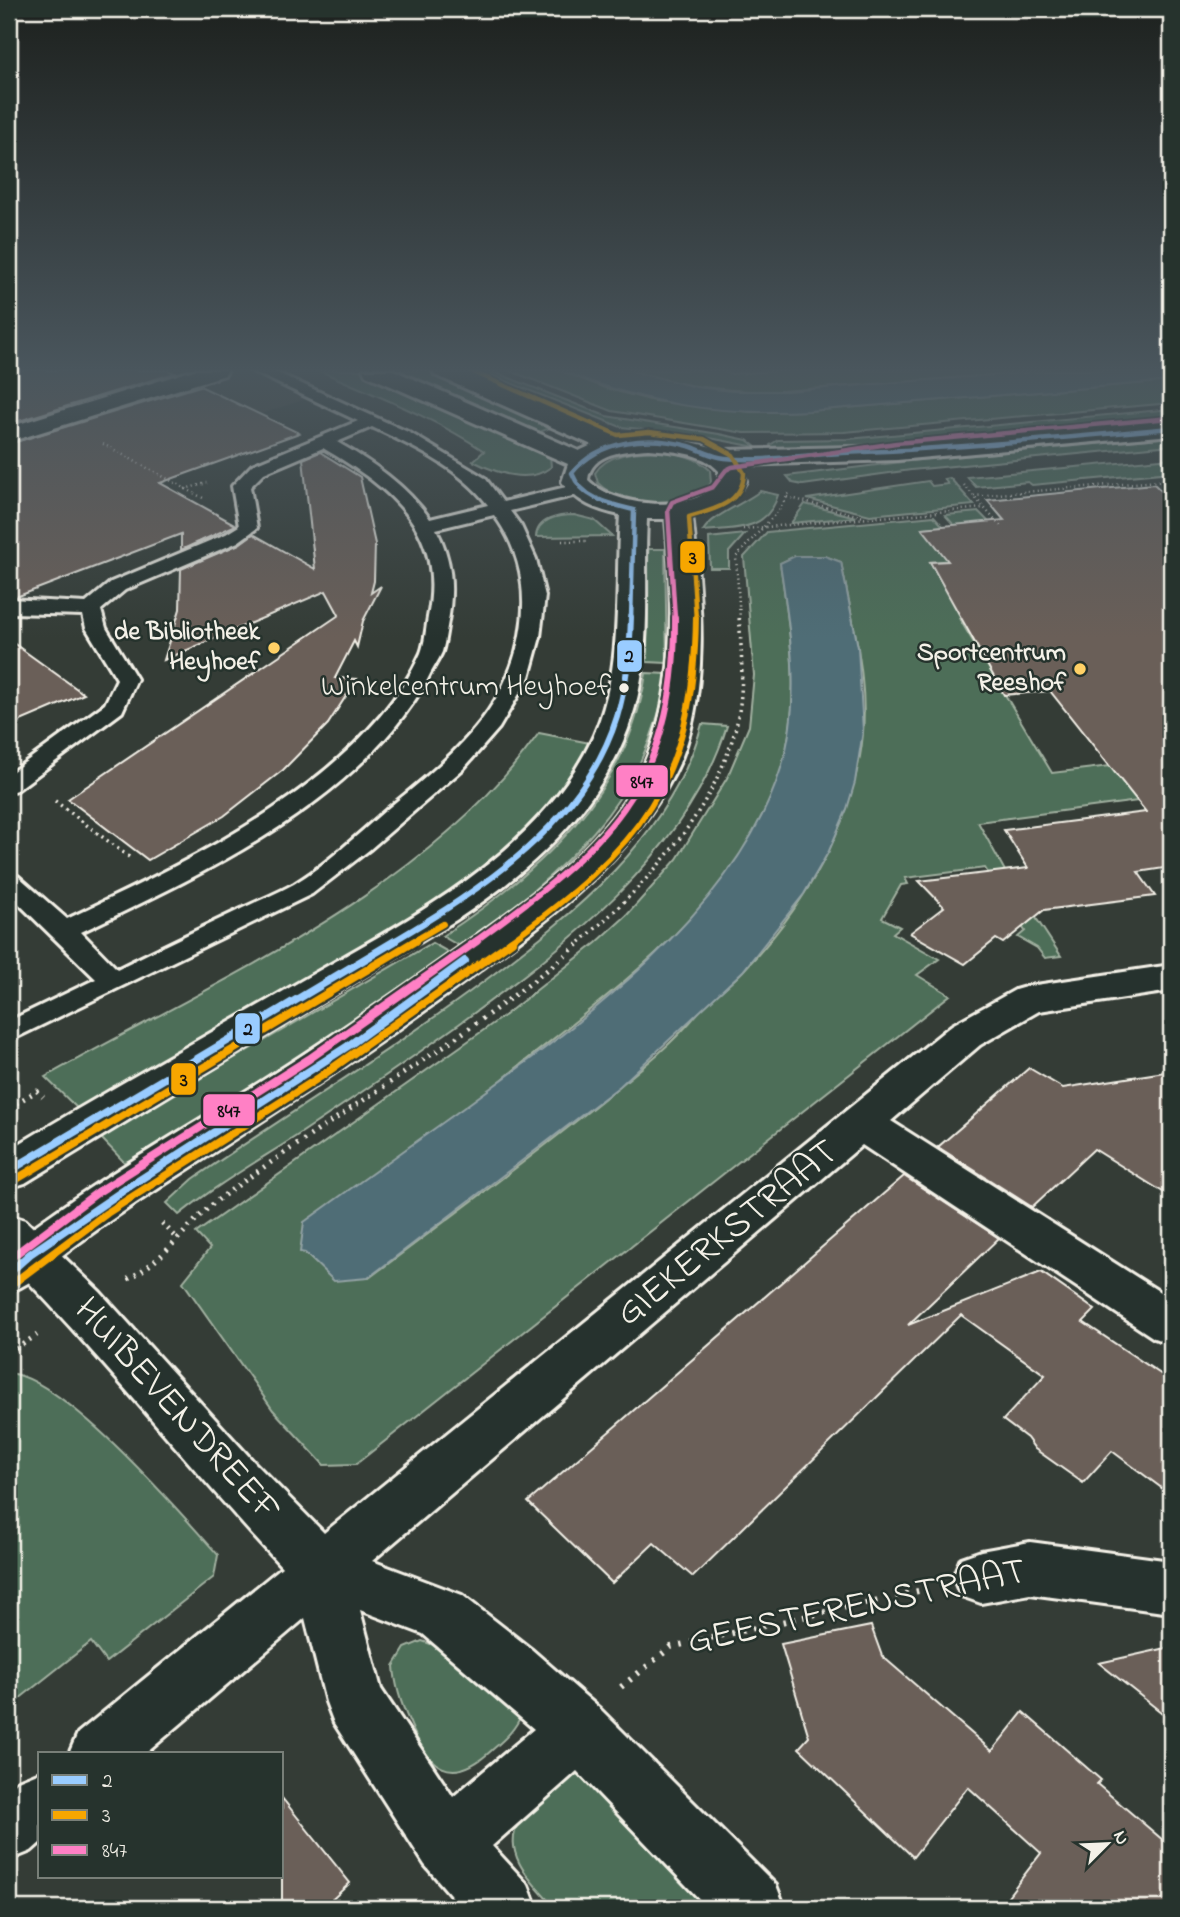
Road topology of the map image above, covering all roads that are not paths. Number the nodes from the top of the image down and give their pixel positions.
1 (279, 459) edge
2 (355, 459) edge
3 (444, 459) edge
4 (577, 459) edge
5 (584, 459) edge
6 (715, 459) edge
7 (818, 459) edge
8 (581, 461) junction
9 (726, 467) junction
10 (579, 489) junction
11 (500, 509) junction
12 (428, 525) junction
13 (633, 525) junction
14 (679, 525) junction
15 (9, 605) edge
16 (91, 609) junction
17 (15, 780) edge
18 (9, 881) edge
19 (64, 930) junction
20 (1171, 978) edge
21 (114, 981) junction
22 (9, 1032) edge
23 (862, 1124) junction
24 (9, 1171) edge
25 (16, 1254) edge
26 (1171, 1324) edge
27 (321, 1569) junction
28 (981, 1577) road end
29 (1171, 1587) edge
30 (579, 1730) junction
31 (101, 1752) edge
32 (38, 1805) edge
33 (9, 1829) edge
34 (447, 1843) junction
35 (505, 1908) edge
36 (753, 1908) edge

1 - 16 lane
2 - 12 lane
3 - 11 lane
4 - 8 street
5 - 8 street
6 - 9 street
7 - 9 street
8 - 10 street
9 - 14 street
10 - 11 lane
10 - 13 street
11 - 12 lane
11 - 21 lane
12 - 19 lane
13 - 14 street
13 - 24 street
14 - 25 street, HUIBEVENDREEF
15 - 16 lane
16 - 17 lane
18 - 19 lane
19 - 21 lane
20 - 23 street, GIEKERKSTRAAT
21 - 22 lane
23 - 26 street
23 - 27 street, GIEKERKSTRAAT
25 - 27 street, HUIBEVENDREEF
27 - 30 street
27 - 31 street, GIEKERKSTRAAT
27 - 34 street
28 - 29 street, GEESTERENSTRAAT
30 - 34 street
30 - 36 street
32 - 33 street
34 - 35 street

